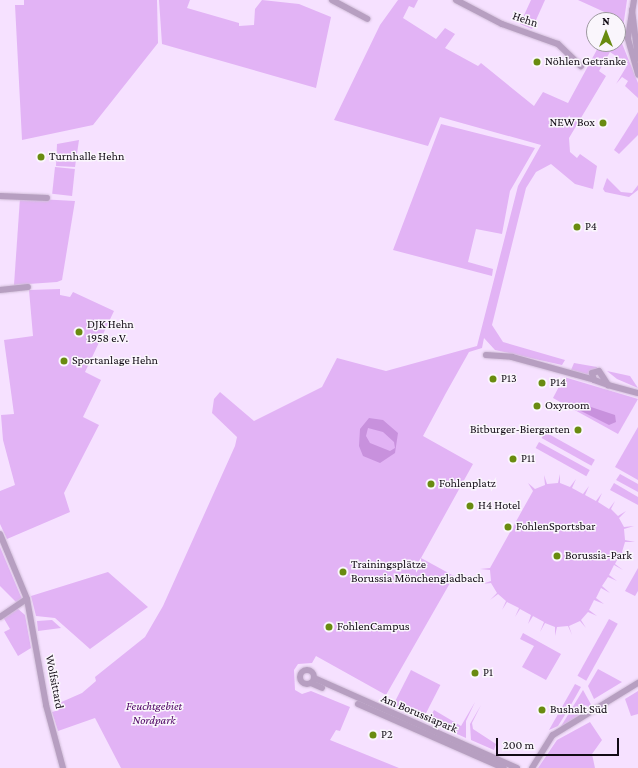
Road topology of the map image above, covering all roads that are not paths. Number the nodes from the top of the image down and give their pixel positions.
1 (456, 0) edge
2 (335, 3) edge
3 (633, 3) edge
4 (367, 19) dead end
5 (638, 59) edge
6 (582, 66) dead end
7 (638, 75) edge
8 (0, 196) edge
9 (47, 198) dead end
10 (28, 287) dead end
11 (0, 290) edge
12 (486, 355) dead end
13 (592, 379) junction
14 (608, 385) junction
15 (638, 393) edge
16 (0, 534) edge
17 (27, 599) junction
18 (0, 617) edge
19 (638, 683) edge
20 (63, 768) edge
21 (504, 768) edge
22 (517, 768) edge
23 (532, 768) edge

1 - 6 street, Hehn
2 - 4 street
3 - 5 street
3 - 7 street
8 - 9 street
10 - 11 street
12 - 13 street
13 - 14 street
13 - 14 street
14 - 15 street
16 - 17 street, Wolfsittard
17 - 18 street
17 - 20 street, Wolfsittard
19 - 23 street
21 - 22 street, Am Borussiapark

